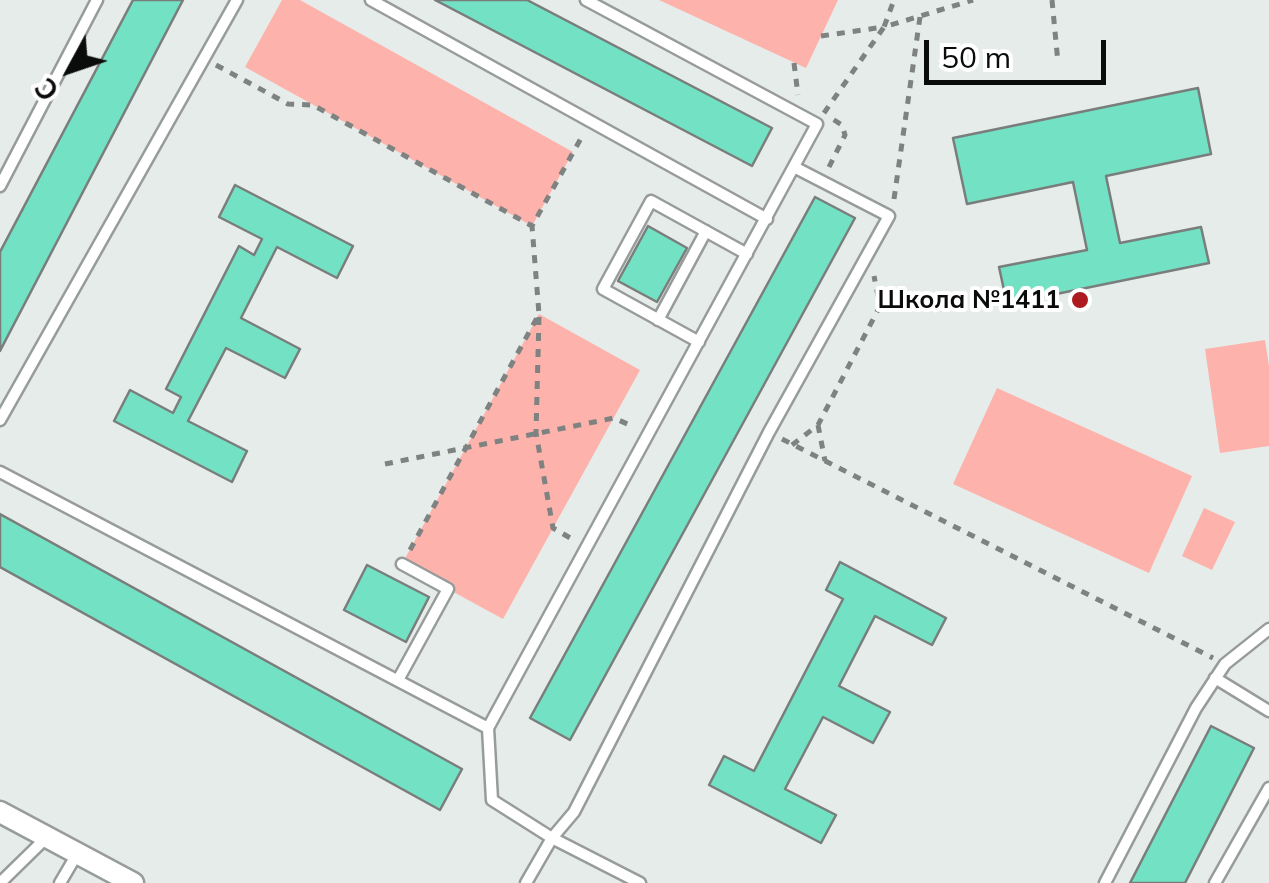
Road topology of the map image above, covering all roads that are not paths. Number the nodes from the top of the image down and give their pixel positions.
1 (98, 0) edge
2 (236, 0) edge
3 (371, 0) edge
4 (586, 0) edge
5 (794, 167) junction
6 (0, 186) edge
7 (766, 219) junction
8 (706, 231) junction
9 (747, 254) junction
10 (658, 320) junction
11 (699, 342) junction
12 (0, 420) edge
13 (0, 472) edge
14 (402, 564) road end
15 (1269, 629) edge
16 (1216, 678) junction
17 (398, 680) junction
18 (1269, 710) edge
19 (488, 728) junction
20 (1269, 788) edge
21 (0, 812) edge
22 (47, 837) junction
23 (552, 838) junction
24 (78, 854) junction
25 (0, 883) edge
26 (60, 883) edge
27 (132, 883) edge
28 (526, 883) edge
29 (640, 883) edge
30 (1105, 883) edge
31 (1214, 883) edge

1 - 6 lane
2 - 12 lane
3 - 7 lane
4 - 5 lane
5 - 7 lane
5 - 23 lane
7 - 9 lane
8 - 9 lane
8 - 10 lane
8 - 10 lane
9 - 11 lane
10 - 11 lane
11 - 19 lane
13 - 17 lane
14 - 17 lane
15 - 16 lane
16 - 18 lane
16 - 30 lane
17 - 19 lane
19 - 23 lane
20 - 31 lane
21 - 22 street
22 - 24 street
22 - 25 lane
23 - 28 lane
23 - 29 lane
24 - 26 lane
24 - 27 street

